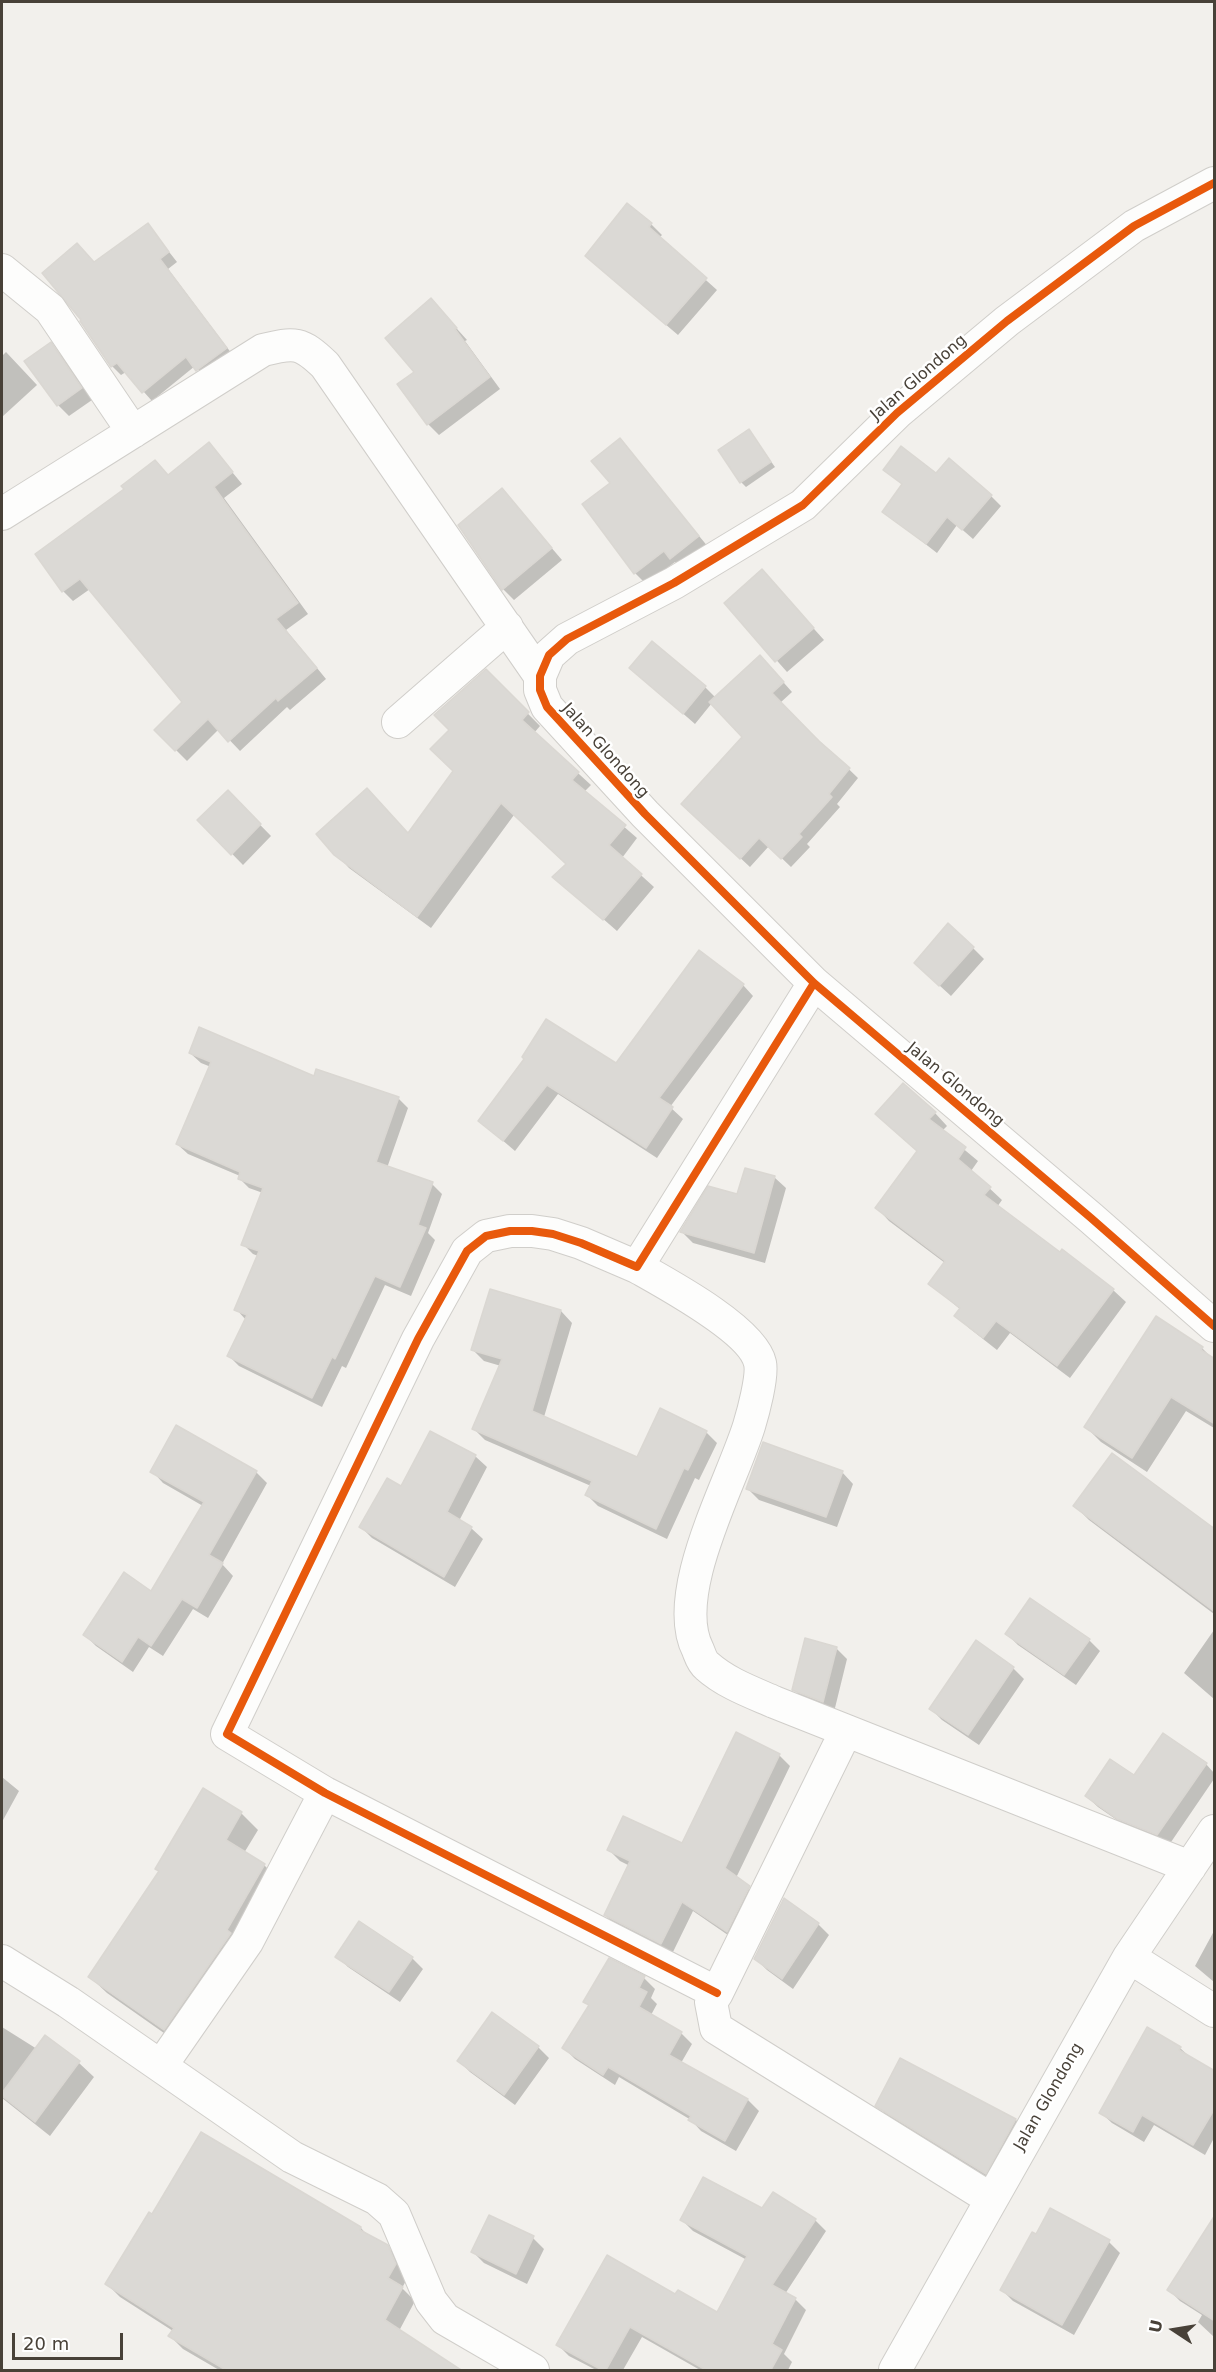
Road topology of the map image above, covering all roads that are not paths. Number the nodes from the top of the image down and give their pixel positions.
1 (1215, 183) edge
2 (2, 270) edge
3 (133, 432) junction
4 (2, 514) edge
5 (507, 627) junction
6 (540, 676) junction
7 (398, 722) dead end
8 (814, 983) junction
9 (637, 1267) junction
10 (1215, 1326) edge
11 (846, 1731) junction
12 (325, 1793) junction
13 (1215, 1831) edge
14 (1190, 1868) junction
15 (1129, 1957) junction
16 (2, 1961) edge
17 (717, 1993) junction
18 (1215, 2011) edge
19 (160, 2066) junction
20 (991, 2199) junction
21 (533, 2370) edge
22 (895, 2370) edge

1 - 6 street, Jalan Glondong
2 - 3 street
3 - 4 street
3 - 5 street
5 - 6 street
5 - 7 street
6 - 8 street, Jalan Glondong
8 - 9 street
8 - 10 street, Jalan Glondong
9 - 11 street
9 - 12 street
11 - 14 street
11 - 17 street
12 - 17 street
12 - 19 street
13 - 14 street, Jalan Glondong
14 - 15 street, Jalan Glondong
15 - 18 street
15 - 20 street, Jalan Glondong
16 - 19 street
17 - 20 street
19 - 21 street
20 - 22 street, Jalan Glondong

